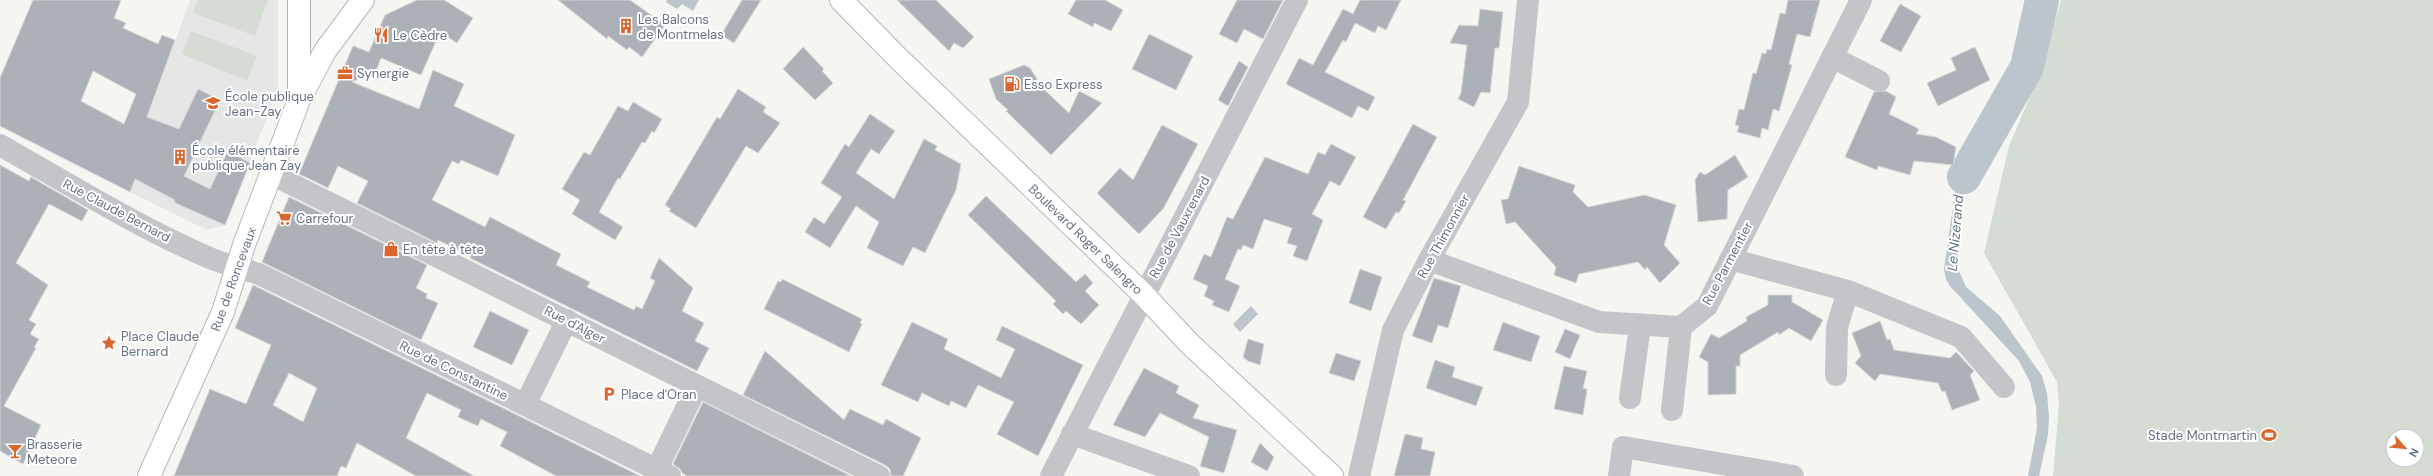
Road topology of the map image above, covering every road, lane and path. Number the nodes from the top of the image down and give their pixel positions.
1 (299, 0) edge
2 (363, 0) edge
3 (841, 0) edge
4 (1297, 0) edge
5 (1528, 0) edge
6 (1861, 0) edge
7 (1832, 57) junction
8 (1879, 81) dead end
9 (299, 100) junction
10 (0, 145) edge
11 (271, 174) junction
12 (1730, 259) junction
13 (1429, 260) junction
14 (238, 267) junction
15 (1848, 291) junction
16 (1143, 294) junction
17 (567, 320) junction
18 (1640, 326) junction
19 (1681, 327) junction
20 (1836, 375) dead end
21 (697, 386) junction
22 (2004, 387) dead end
23 (1630, 398) dead end
24 (525, 405) junction
25 (1672, 410) dead end
26 (1072, 434) junction
27 (663, 473) edge
28 (1182, 475) edge
29 (149, 476) edge
30 (879, 476) edge
31 (1051, 476) edge
32 (1332, 476) edge
33 (1359, 476) edge
34 (1619, 476) edge
35 (1793, 476) edge

1 - 9 main road
2 - 9 main road
3 - 16 main road, Boulevard Roger Salengro
4 - 16 street, Rue de Vauxrenard
5 - 13 street, Rue Thimonnier
6 - 7 street, Rue Parmentier
7 - 8 street
7 - 12 street, Rue Parmentier
9 - 11 main road, Rue de Roncevaux
10 - 14 street, Rue Claude Bernard
11 - 14 main road, Rue de Roncevaux
11 - 17 street, Rue d'Alger
12 - 15 street
12 - 19 street, Rue Parmentier
13 - 18 street
13 - 33 street, Rue Thimonnier
14 - 24 street, Rue de Constantine
14 - 29 main road, Rue de Roncevaux
15 - 20 street
15 - 22 street
16 - 26 street, Rue de Vauxrenard
16 - 32 main road, Boulevard Roger Salengro
17 - 21 street, Rue d'Alger
17 - 24 street
18 - 19 street
18 - 23 street
19 - 25 street
21 - 27 street
21 - 30 street, Rue d'Alger
24 - 27 street, Rue de Constantine
26 - 28 street
26 - 31 street, Rue de Vauxrenard
34 - 35 street

